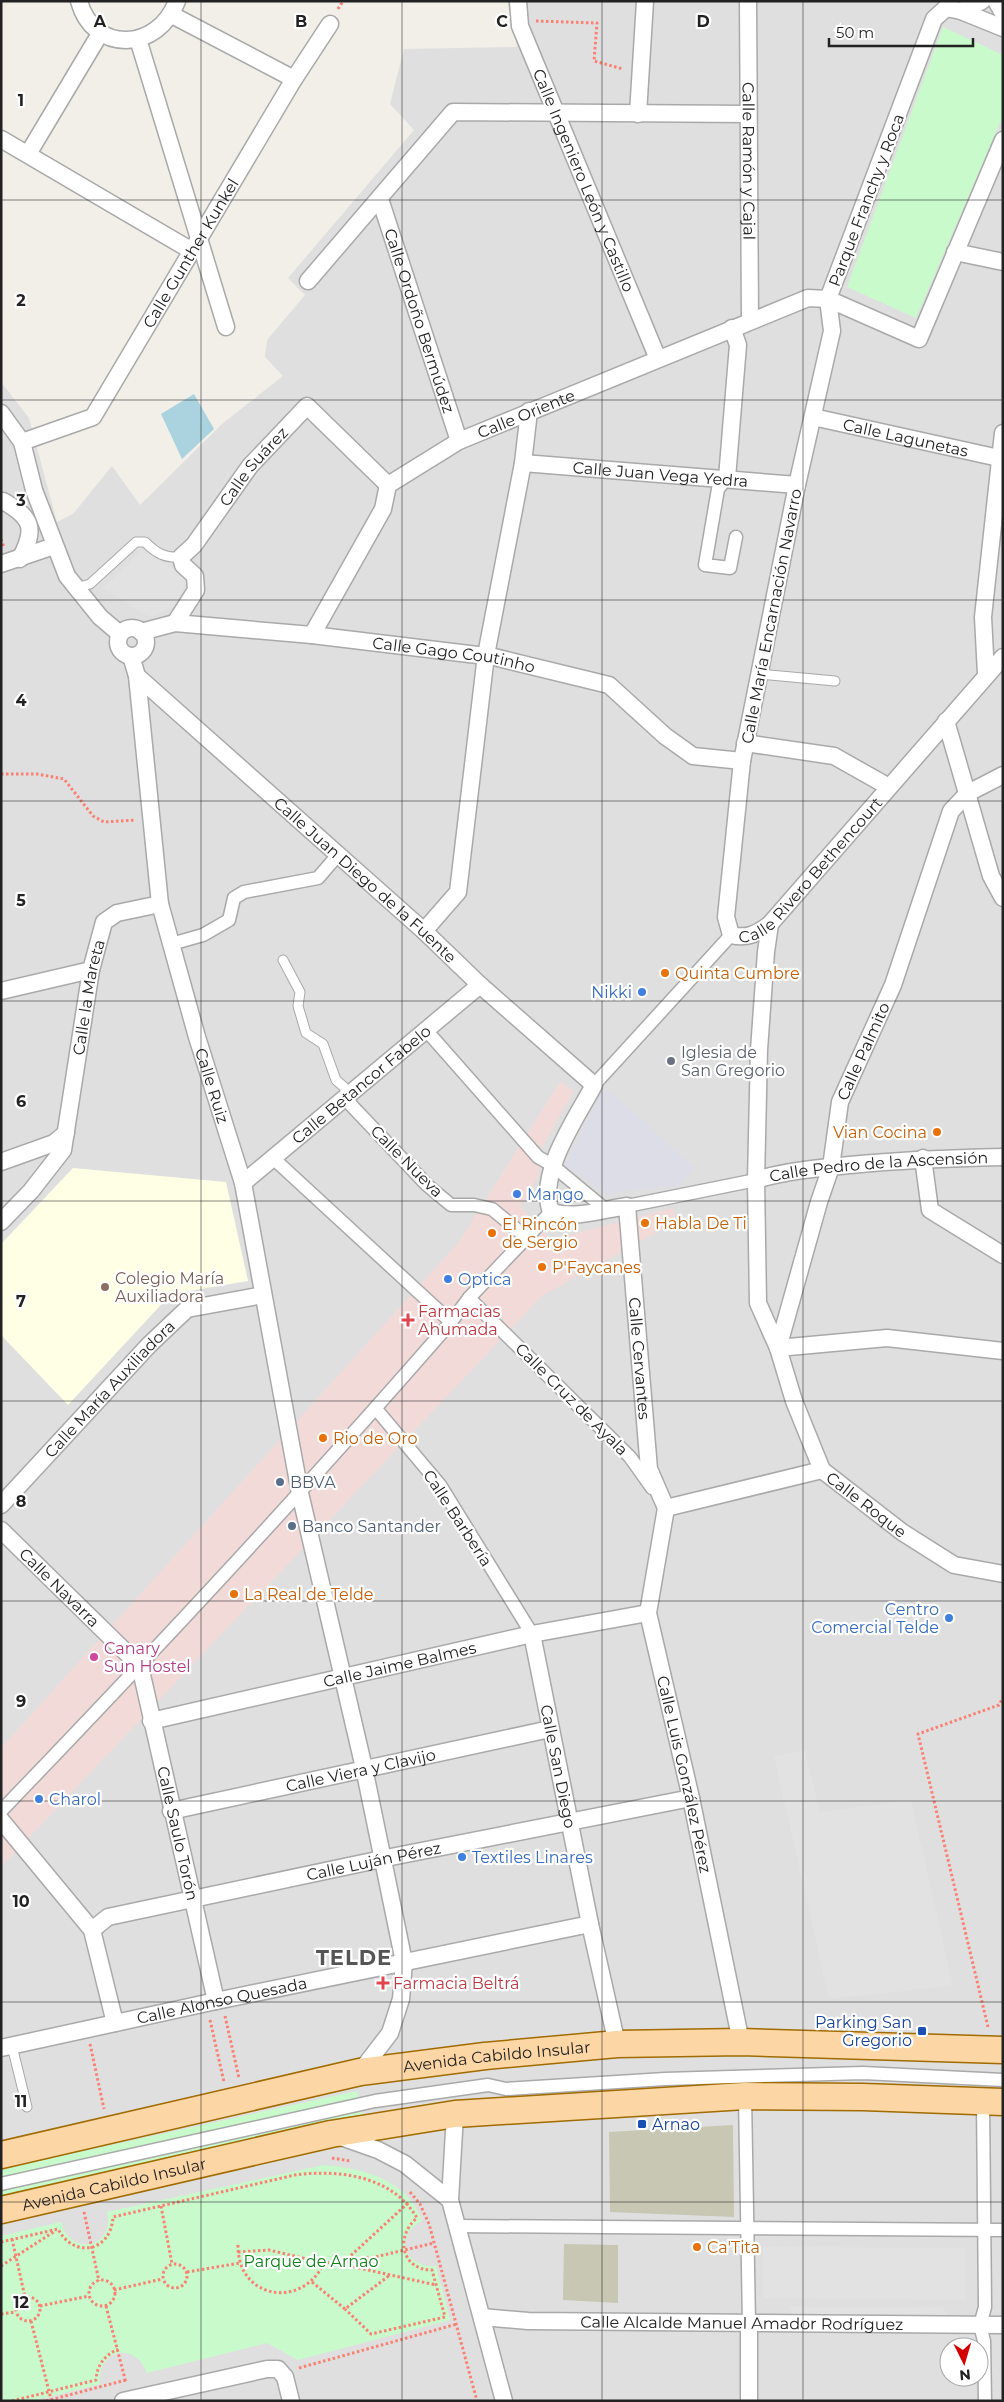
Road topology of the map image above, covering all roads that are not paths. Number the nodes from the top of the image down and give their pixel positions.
1 (79, 1) edge
2 (518, 1) edge
3 (645, 1) edge
4 (748, 1) edge
5 (982, 1) edge
6 (996, 1) edge
7 (175, 8) edge
8 (961, 11) junction
9 (1003, 13) edge
10 (330, 24) dead end
11 (1003, 28) edge
12 (102, 32) junction
13 (138, 39) junction
14 (294, 79) junction
15 (556, 112) junction
16 (638, 114) junction
17 (748, 114) junction
18 (1, 139) edge
19 (1003, 140) edge
20 (28, 154) junction
21 (380, 199) junction
22 (196, 245) junction
23 (955, 252) junction
24 (1003, 262) edge
25 (308, 281) dead end
26 (828, 299) junction
27 (750, 320) junction
28 (226, 327) dead end
29 (732, 328) junction
30 (658, 359) junction
31 (529, 411) junction
32 (1, 413) edge
33 (813, 417) junction
34 (1003, 433) edge
35 (459, 441) junction
36 (22, 442) junction
37 (999, 458) junction
38 (523, 463) junction
39 (727, 478) junction
40 (388, 485) junction
41 (798, 485) junction
42 (34, 490) junction
43 (2, 501) edge
44 (736, 537) dead end
45 (54, 546) junction
46 (181, 557) junction
47 (20, 559) junction
48 (1, 564) edge
49 (76, 588) junction
50 (175, 623) junction
51 (141, 632) junction
52 (120, 634) junction
53 (312, 635) junction
54 (486, 655) junction
55 (131, 656) junction
56 (1003, 657) edge
57 (759, 674) junction
58 (986, 674) junction
59 (137, 676) junction
60 (835, 681) dead end
61 (946, 721) junction
62 (745, 743) junction
63 (742, 761) junction
64 (1003, 775) edge
65 (889, 787) junction
66 (968, 793) junction
67 (337, 856) junction
68 (1003, 898) edge
69 (160, 904) junction
70 (770, 924) junction
71 (424, 931) junction
72 (731, 935) junction
73 (171, 944) junction
74 (282, 960) dead end
75 (91, 970) junction
76 (480, 985) junction
77 (1, 990) edge
78 (426, 1030) junction
79 (594, 1085) junction
80 (348, 1097) junction
81 (66, 1133) junction
82 (28, 1153) junction
83 (1003, 1157) edge
84 (923, 1158) junction
85 (274, 1159) junction
86 (1, 1162) edge
87 (552, 1165) junction
88 (831, 1167) junction
89 (44, 1174) junction
90 (756, 1180) junction
91 (243, 1183) junction
92 (627, 1206) junction
93 (550, 1209) junction
94 (605, 1209) junction
95 (1, 1222) edge
96 (526, 1237) junction
97 (1003, 1255) edge
98 (263, 1295) junction
99 (469, 1298) junction
100 (451, 1322) junction
101 (778, 1348) junction
102 (1003, 1351) edge
103 (376, 1409) junction
104 (822, 1470) junction
105 (300, 1493) junction
106 (1, 1505) edge
107 (666, 1508) junction
108 (1, 1530) edge
109 (1003, 1574) edge
110 (648, 1613) junction
111 (532, 1634) junction
112 (140, 1666) junction
113 (343, 1678) junction
114 (151, 1721) junction
115 (550, 1730) junction
116 (364, 1768) junction
117 (691, 1798) junction
118 (1, 1811) edge
119 (171, 1811) junction
120 (1, 1820) edge
121 (570, 1822) junction
122 (383, 1859) junction
123 (192, 1900) junction
124 (590, 1924) junction
125 (92, 1930) junction
126 (404, 1962) junction
127 (216, 2008) junction
128 (116, 2023) junction
129 (741, 2042) junction
130 (617, 2044) junction
131 (7, 2047) edge
132 (998, 2050) edge
133 (360, 2072) junction
134 (1003, 2080) edge
135 (745, 2096) junction
136 (993, 2102) edge
137 (27, 2107) dead end
138 (456, 2114) junction
139 (331, 2146) junction
140 (1, 2155) edge
141 (1, 2184) edge
142 (450, 2200) junction
143 (1, 2210) edge
144 (457, 2226) junction
145 (748, 2228) junction
146 (986, 2230) junction
147 (1003, 2230) edge
148 (482, 2317) junction
149 (750, 2324) junction
150 (980, 2325) junction
151 (1003, 2325) edge
152 (126, 2400) edge
153 (291, 2401) edge
154 (504, 2401) edge
155 (749, 2401) edge
156 (985, 2401) edge

1 - 12 street
2 - 15 street, Calle Ingeniero León y Castillo
3 - 16 street
4 - 17 street, Calle Ramón y Cajal
5 - 8 street
6 - 9 street
7 - 13 street
7 - 14 street
8 - 11 street
8 - 26 street, Parque Franchy y Roca
10 - 14 street, Calle Gunther Kunkel
12 - 13 street
12 - 20 street
13 - 22 street
14 - 22 street, Calle Gunther Kunkel
15 - 16 street
15 - 21 street
15 - 30 street, Calle Ingeniero León y Castillo
16 - 17 street
17 - 27 street, Calle Ramón y Cajal
18 - 20 street
19 - 23 street, Parque Franchy y Roca
20 - 22 street
21 - 25 street
21 - 35 street, Calle Ordoño Bermúdez
22 - 28 street
22 - 36 street, Calle Gunther Kunkel
23 - 24 street
23 - 26 street, Parque Franchy y Roca
26 - 27 street, Calle Oriente
26 - 33 street, Calle María Encarnación Navarro
27 - 29 street, Calle Oriente
29 - 30 street, Calle Oriente
29 - 39 street
30 - 31 street, Calle Oriente
31 - 35 street, Calle Oriente
31 - 38 street
32 - 36 street
33 - 37 street, Calle Lagunetas
33 - 41 street, Calle María Encarnación Navarro
34 - 37 street
35 - 40 street, Calle Oriente
36 - 42 street
37 - 58 street
38 - 39 street, Calle Juan Vega Yedra
38 - 54 street
39 - 41 street, Calle Juan Vega Yedra
39 - 44 street
40 - 46 street, Calle Suárez
40 - 53 street
41 - 57 street, Calle María Encarnación Navarro
42 - 43 street
42 - 45 street
43 - 47 street
45 - 47 street
45 - 49 street
46 - 49 lane
46 - 50 street
47 - 48 street
49 - 52 street
50 - 51 street, Calle Gago Coutinho
50 - 53 street, Calle Gago Coutinho
51 - 52 street
51 - 55 street
52 - 55 street
53 - 54 street, Calle Gago Coutinho
54 - 63 street, Calle Gago Coutinho
54 - 71 street
55 - 59 street
56 - 58 street, Calle Rivero Bethencourt
57 - 60 lane
57 - 62 street, Calle María Encarnación Navarro
58 - 61 street, Calle Rivero Bethencourt
59 - 67 street, Calle Juan Diego de la Fuente
59 - 69 street, Calle Ruiz
61 - 65 street, Calle Rivero Bethencourt
61 - 66 street
62 - 63 street, Calle María Encarnación Navarro
62 - 65 street
63 - 72 street, Calle María Encarnación Navarro
64 - 66 street, Calle Palmito
65 - 70 street, Calle Rivero Bethencourt
66 - 68 street
66 - 88 street, Calle Palmito
67 - 71 street, Calle Juan Diego de la Fuente
67 - 73 street
69 - 73 street, Calle Ruiz
69 - 75 street, Calle la Mareta
70 - 72 street, Calle Rivero Bethencourt
70 - 90 street, Calle Roque
71 - 76 street, Calle Juan Diego de la Fuente
72 - 79 street, Calle Rivero Bethencourt
73 - 91 street, Calle Ruiz
74 - 80 lane
75 - 77 street
75 - 81 street, Calle la Mareta
76 - 78 street, Calle Betancor Fabelo
76 - 79 street, Calle Juan Diego de la Fuente
78 - 80 street, Calle Betancor Fabelo
78 - 87 street
79 - 87 street, Calle Rivero Bethencourt
80 - 85 street, Calle Betancor Fabelo
80 - 96 street, Calle Nueva
81 - 82 street
81 - 89 street, Calle la Mareta
82 - 86 street
82 - 89 street
83 - 84 street, Calle Pedro de la Ascensión
84 - 88 street, Calle Pedro de la Ascensión
84 - 97 street
85 - 91 street, Calle Betancor Fabelo
85 - 100 street
87 - 93 street, Calle Rivero Bethencourt
87 - 94 street
88 - 90 street, Calle Pedro de la Ascensión
88 - 101 street, Calle Palmito
89 - 95 street, Calle la Mareta
90 - 92 street
90 - 101 street, Calle Roque
91 - 98 street, Calle Ruiz
92 - 94 street
92 - 107 street, Calle Cervantes
93 - 94 street
93 - 96 street
96 - 99 street
98 - 105 street, Calle Ruiz
98 - 106 street, Calle María Auxiliadora
99 - 100 street
99 - 107 street, Calle Cruz de Ayala
100 - 103 street
101 - 102 street
101 - 104 street, Calle Roque
103 - 105 street
103 - 111 street, Calle Barbería
104 - 107 street
104 - 109 street, Calle Roque
105 - 112 street
105 - 113 street, Calle Ruiz
107 - 110 street, Calle Luis González Pérez
108 - 112 street, Calle Navarra
110 - 111 street, Calle Jaime Balmes
110 - 117 street, Calle Luis González Pérez
111 - 113 street, Calle Jaime Balmes
111 - 115 street, Calle San Diego
112 - 114 street, Calle Saulo Torón
112 - 118 street
113 - 114 street, Calle Jaime Balmes
113 - 116 street, Calle Ruiz
114 - 119 street, Calle Saulo Torón
115 - 116 street, Calle Viera y Clavijo
115 - 121 street, Calle San Diego
116 - 119 street, Calle Viera y Clavijo
116 - 122 street, Calle Ruiz
117 - 121 street, Calle Luján Pérez
117 - 129 street, Calle Luis González Pérez
119 - 123 street, Calle Saulo Torón
120 - 125 street
121 - 122 street, Calle Luján Pérez
121 - 124 street, Calle San Diego
122 - 123 street, Calle Luján Pérez
122 - 126 street, Calle Ruiz
123 - 125 street, Calle Luján Pérez
123 - 127 street, Calle Saulo Torón
124 - 126 street, Calle Alonso Quesada
124 - 130 street, Calle San Diego
125 - 128 street
126 - 127 street, Calle Alonso Quesada
126 - 133 street, Calle Ruiz
127 - 128 street, Calle Alonso Quesada
128 - 131 street, Calle Alonso Quesada
129 - 130 main road, Avenida Cabildo Insular
129 - 132 main road, Avenida Cabildo Insular
130 - 133 main road, Avenida Cabildo Insular
131 - 137 lane
133 - 140 main road, Avenida Cabildo Insular
134 - 141 street
135 - 136 main road, Avenida Cabildo Insular
135 - 138 main road, Avenida Cabildo Insular
135 - 145 street
136 - 146 street
138 - 139 main road, Avenida Cabildo Insular
138 - 142 street
139 - 142 street
139 - 143 main road, Avenida Cabildo Insular
142 - 144 street
144 - 145 street
144 - 148 street
145 - 146 street
145 - 149 street
146 - 147 street
146 - 150 street
148 - 149 street, Calle Alcalde Manuel Amador Rodríguez
148 - 154 street
149 - 150 street, Calle Alcalde Manuel Amador Rodríguez
149 - 155 street
150 - 151 street, Calle Alcalde Manuel Amador Rodríguez
150 - 156 street
152 - 153 street

